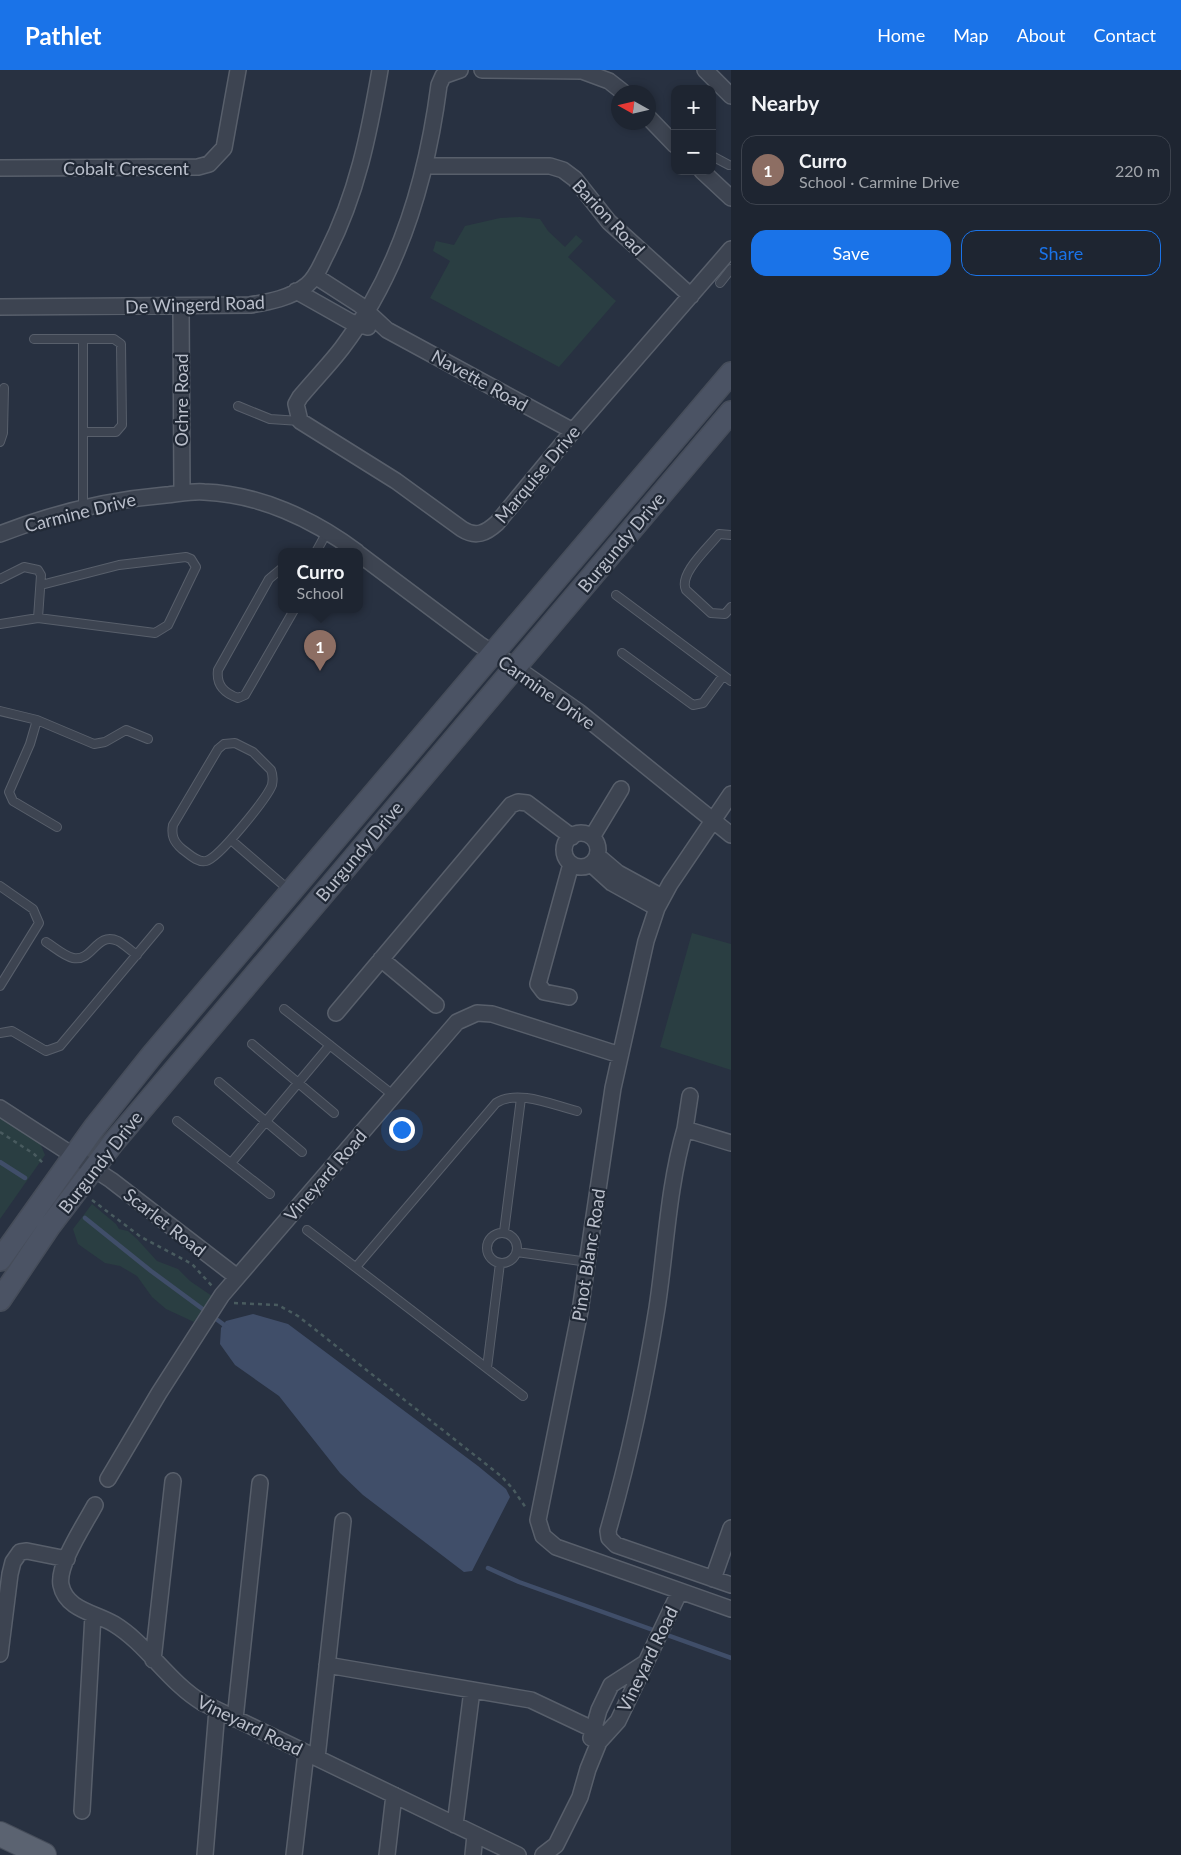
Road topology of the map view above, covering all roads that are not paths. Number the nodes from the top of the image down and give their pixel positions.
1 (238, 70) edge
2 (380, 70) edge
3 (460, 70) edge
4 (482, 70) edge
5 (705, 70) edge
6 (614, 85) edge
7 (731, 96) edge
8 (656, 126) edge
9 (671, 142) edge
10 (716, 158) edge
11 (730, 165) edge
12 (425, 166) junction
13 (0, 168) edge
14 (706, 175) edge
15 (731, 198) edge
16 (731, 249) edge
17 (731, 269) edge
18 (315, 276) junction
19 (720, 283) dead end
20 (296, 291) junction
21 (691, 296) junction
22 (181, 306) junction
23 (0, 307) edge
24 (366, 311) junction
25 (358, 325) junction
26 (387, 330) junction
27 (34, 339) dead end
28 (83, 339) junction
29 (731, 373) edge
30 (4, 388) dead end
31 (238, 406) dead end
32 (731, 412) edge
33 (300, 421) junction
34 (573, 431) junction
35 (84, 432) junction
36 (0, 442) edge
37 (182, 493) junction
38 (84, 508) junction
39 (327, 532) junction
40 (0, 534) edge
41 (731, 535) edge
42 (318, 548) edge
43 (351, 548) edge
44 (363, 557) edge
45 (278, 571) edge
46 (0, 579) edge
47 (41, 585) junction
48 (616, 596) dead end
49 (731, 607) edge
50 (292, 613) edge
51 (38, 618) junction
52 (0, 624) edge
53 (493, 653) junction
54 (622, 653) dead end
55 (515, 667) junction
56 (723, 676) junction
57 (731, 682) edge
58 (0, 710) edge
59 (37, 720) junction
60 (148, 739) dead end
61 (621, 789) dead end
62 (731, 794) edge
63 (712, 820) junction
64 (57, 827) dead end
65 (731, 835) edge
66 (572, 837) junction
67 (592, 837) junction
68 (231, 840) junction
69 (595, 860) junction
70 (572, 864) junction
71 (0, 886) edge
72 (291, 891) junction
73 (659, 902) junction
74 (311, 908) junction
75 (158, 928) dead end
76 (46, 942) dead end
77 (137, 956) junction
78 (381, 959) junction
79 (0, 986) edge
80 (569, 997) dead end
81 (436, 1006) dead end
82 (284, 1009) dead end
83 (336, 1013) dead end
84 (0, 1033) edge
85 (252, 1044) dead end
86 (330, 1045) junction
87 (620, 1055) junction
88 (219, 1082) dead end
89 (300, 1084) junction
90 (393, 1095) junction
91 (690, 1096) dead end
92 (521, 1098) junction
93 (0, 1108) edge
94 (577, 1111) dead end
95 (334, 1113) dead end
96 (177, 1121) dead end
97 (266, 1122) junction
98 (684, 1129) junction
99 (731, 1143) edge
100 (302, 1152) dead end
101 (73, 1156) junction
102 (231, 1163) junction
103 (93, 1169) junction
104 (270, 1194) dead end
105 (307, 1230) dead end
106 (504, 1232) junction
107 (518, 1252) junction
108 (0, 1260) edge
109 (588, 1262) junction
110 (500, 1263) junction
111 (356, 1267) junction
112 (237, 1277) junction
113 (0, 1300) edge
114 (487, 1368) junction
115 (523, 1396) dead end
116 (108, 1478) dead end
117 (173, 1482) dead end
118 (260, 1483) dead end
119 (95, 1505) dead end
120 (343, 1521) dead end
121 (731, 1528) edge
122 (67, 1559) junction
123 (713, 1579) junction
124 (731, 1585) edge
125 (680, 1591) junction
126 (731, 1609) edge
127 (93, 1615) junction
128 (0, 1654) edge
129 (648, 1656) junction
130 (153, 1660) junction
131 (328, 1665) junction
132 (472, 1690) junction
133 (217, 1710) junction
134 (235, 1719) junction
135 (599, 1732) junction
136 (312, 1756) junction
137 (394, 1795) junction
138 (82, 1811) dead end
139 (455, 1825) junction
140 (0, 1834) edge
141 (475, 1835) junction
142 (44, 1855) edge
143 (206, 1855) edge
144 (294, 1855) edge
145 (387, 1855) edge
146 (473, 1855) edge
147 (518, 1855) edge
148 (545, 1855) edge

1 - 13 street, Cobalt Crescent
2 - 18 street, De Wingerd Road
3 - 12 street
4 - 6 street
5 - 7 street
8 - 9 street
10 - 11 lane
12 - 21 street, Barion Road
12 - 24 street
14 - 15 street
16 - 21 street, Marquise Drive
17 - 19 lane
18 - 20 street, De Wingerd Road
18 - 24 street
20 - 22 street, De Wingerd Road
20 - 25 street
21 - 34 street, Marquise Drive
22 - 23 street, De Wingerd Road
22 - 37 street, Ochre Road
24 - 25 street
24 - 26 street, Navette Road
25 - 26 street, Navette Road
25 - 33 street
26 - 34 street, Navette Road
27 - 28 lane
28 - 35 lane
28 - 35 lane
29 - 53 main road, Burgundy Drive
30 - 36 lane
31 - 33 lane
32 - 55 main road, Burgundy Drive
33 - 34 street, Marquise Drive
35 - 38 lane
37 - 38 street, Carmine Drive
37 - 39 street, Carmine Drive
38 - 40 street, Carmine Drive
39 - 42 lane
39 - 43 street, Carmine Drive
41 - 49 lane
44 - 53 street, Carmine Drive
45 - 50 lane
46 - 47 lane
47 - 51 lane
47 - 51 lane
48 - 56 lane
51 - 52 lane
53 - 55 street, Carmine Drive
53 - 72 main road, Burgundy Drive
54 - 56 lane
55 - 63 street, Carmine Drive
55 - 74 main road, Burgundy Drive
56 - 57 lane
58 - 59 lane
59 - 60 lane
59 - 64 lane
61 - 67 street
62 - 63 street, Pinot Blanc Road
63 - 65 street, Carmine Drive
63 - 73 street, Pinot Blanc Road
66 - 67 street
66 - 70 street
66 - 78 street
67 - 69 street
68 - 68 lane
68 - 72 lane
69 - 70 street
69 - 73 street
70 - 80 street
71 - 79 lane
72 - 74 street
72 - 101 main road, Burgundy Drive
73 - 87 street, Pinot Blanc Road
74 - 103 main road, Burgundy Drive
75 - 77 lane
76 - 77 lane
77 - 84 lane
78 - 81 street
78 - 83 street
82 - 86 lane
85 - 89 lane
86 - 89 lane
86 - 90 lane
87 - 90 street, Vineyard Road
87 - 109 street, Pinot Blanc Road
88 - 97 lane
89 - 95 lane
89 - 97 lane
90 - 112 street, Vineyard Road
91 - 98 street
92 - 94 lane
92 - 106 lane
92 - 111 lane
93 - 101 street, Scarlet Road
96 - 102 lane
97 - 100 lane
97 - 102 lane
98 - 99 street
98 - 123 street
101 - 103 street, Scarlet Road
101 - 108 main road, Burgundy Drive
102 - 104 lane
103 - 112 street, Scarlet Road
103 - 113 main road, Burgundy Drive
105 - 111 lane
106 - 107 lane
106 - 110 lane
107 - 109 lane
107 - 110 lane
109 - 125 street, Pinot Blanc Road
110 - 114 lane
111 - 114 lane
112 - 116 street, Vineyard Road
114 - 115 lane
117 - 130 street
118 - 134 street
119 - 122 street, Vineyard Road
120 - 131 street
121 - 123 street
122 - 127 street, Vineyard Road
122 - 128 street
123 - 124 street
125 - 126 street, Pinot Blanc Road
125 - 129 street, Vineyard Road
127 - 130 street, Vineyard Road
127 - 138 street
129 - 135 street, Vineyard Road
129 - 135 street
130 - 133 street, Vineyard Road
131 - 132 street
131 - 136 street
132 - 135 street
132 - 139 street
133 - 134 street, Vineyard Road
133 - 143 street
134 - 136 street, Vineyard Road
135 - 148 street, Vineyard Road
136 - 137 street, Vineyard Road
136 - 144 street
137 - 139 street, Vineyard Road
137 - 145 street
139 - 141 street, Vineyard Road
140 - 142 main road
141 - 146 street
141 - 147 street, Vineyard Road

